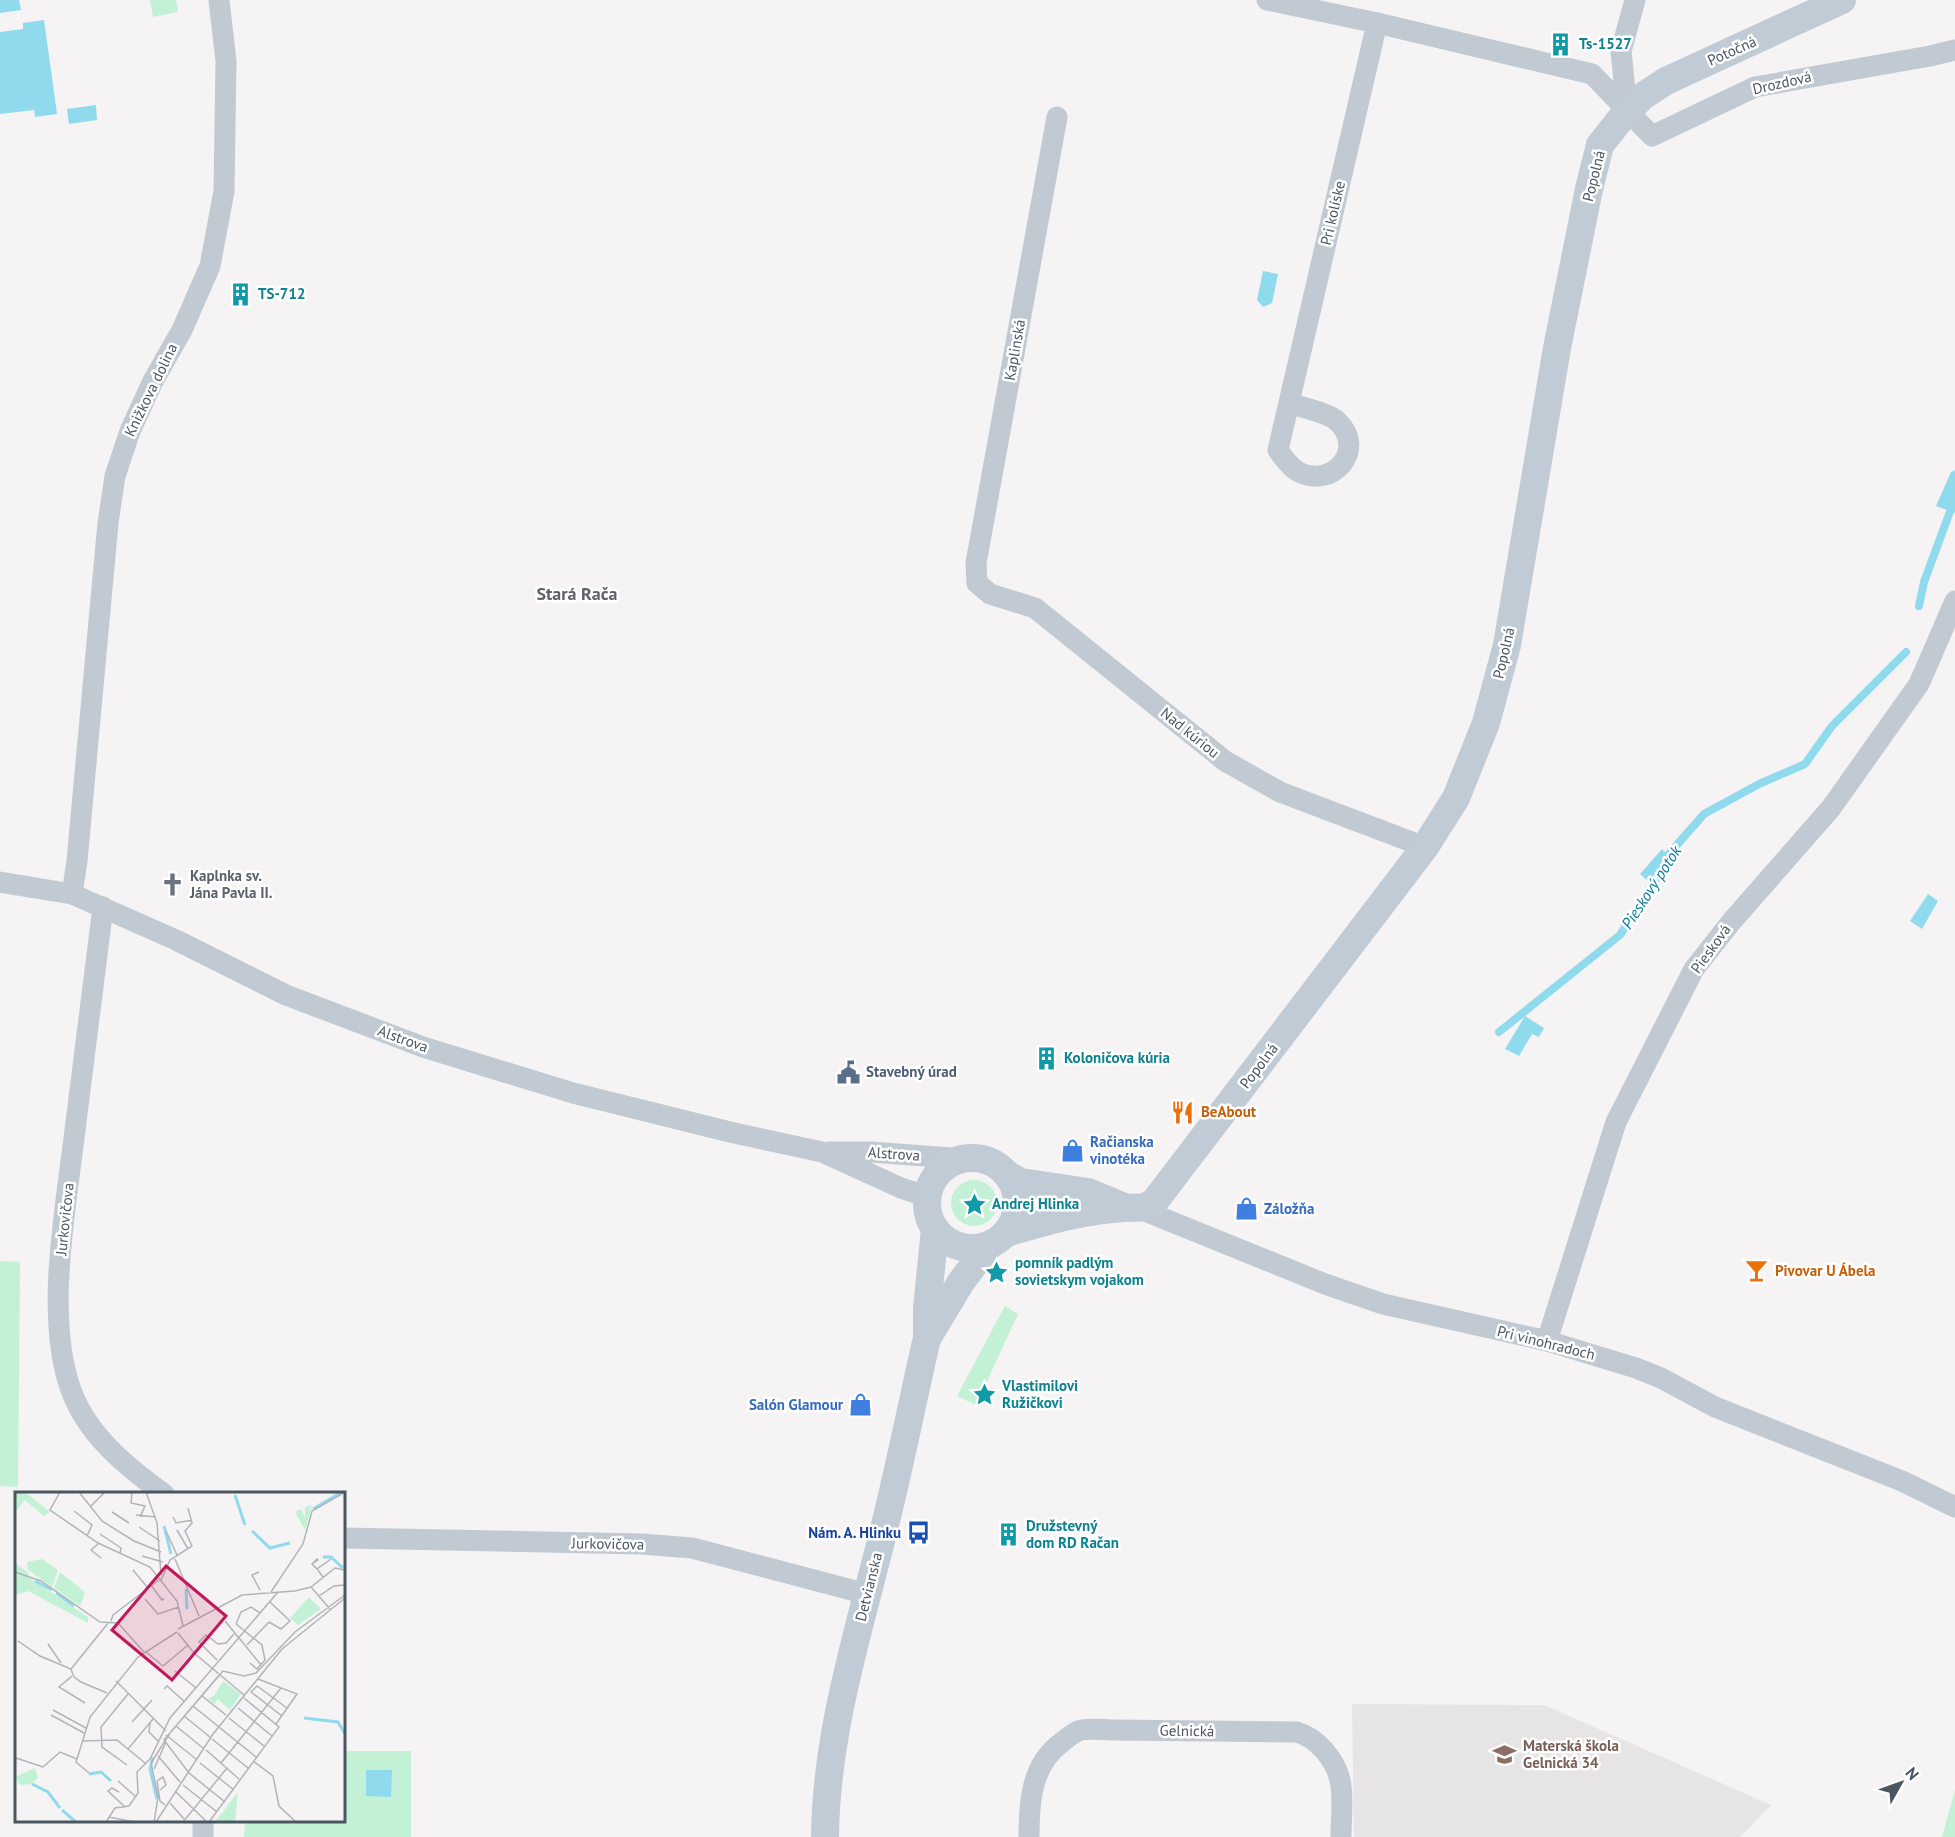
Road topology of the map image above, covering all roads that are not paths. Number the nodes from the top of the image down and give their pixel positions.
1 (219, 0) edge
2 (1635, 0) edge
3 (1842, 0) edge
4 (1279, 1) edge
5 (1377, 23) junction
6 (1955, 50) edge
7 (1627, 111) junction
8 (1057, 117) dead end
9 (1289, 403) dead end
10 (977, 583) joint
11 (1955, 601) edge
12 (1425, 847) junction
13 (0, 882) edge
14 (72, 894) junction
15 (103, 907) junction
16 (822, 1152) junction
17 (966, 1159) junction
18 (1006, 1174) junction
19 (928, 1197) junction
20 (1133, 1209) junction
21 (935, 1229) junction
22 (997, 1239) junction
23 (927, 1338) junction
24 (1547, 1341) junction
25 (162, 1492) edge
26 (1955, 1507) edge
27 (345, 1538) edge
28 (867, 1594) junction
29 (825, 1837) edge
30 (1029, 1837) edge
31 (1341, 1837) edge

1 - 14 street, Knižkova dolina
2 - 7 street
3 - 7 street, Potočná
4 - 5 street
5 - 7 street
5 - 9 street, Pri kolíske
6 - 7 street, Drozdová
7 - 12 street, Popolná
8 - 10 street, Kaplinská
10 - 12 street, Nad kúriou
11 - 24 street, Piesková
12 - 20 street, Popolná
13 - 14 street, Alstrova
14 - 15 street, Alstrova
15 - 16 street, Alstrova
15 - 25 street, Jurkovičova
16 - 17 street, Alstrova
16 - 19 street, Alstrova
17 - 18 street
17 - 19 street
18 - 20 street, Pri vinohradoch
18 - 22 street
19 - 21 street
20 - 22 street, Pri vinohradoch
20 - 24 street, Pri vinohradoch
21 - 22 street
21 - 23 street, Detvianska
22 - 23 street, Detvianska
23 - 28 street, Detvianska
24 - 26 street, Pri vinohradoch
27 - 28 street, Jurkovičova
28 - 29 street, Detvianska
30 - 31 street, Gelnická

